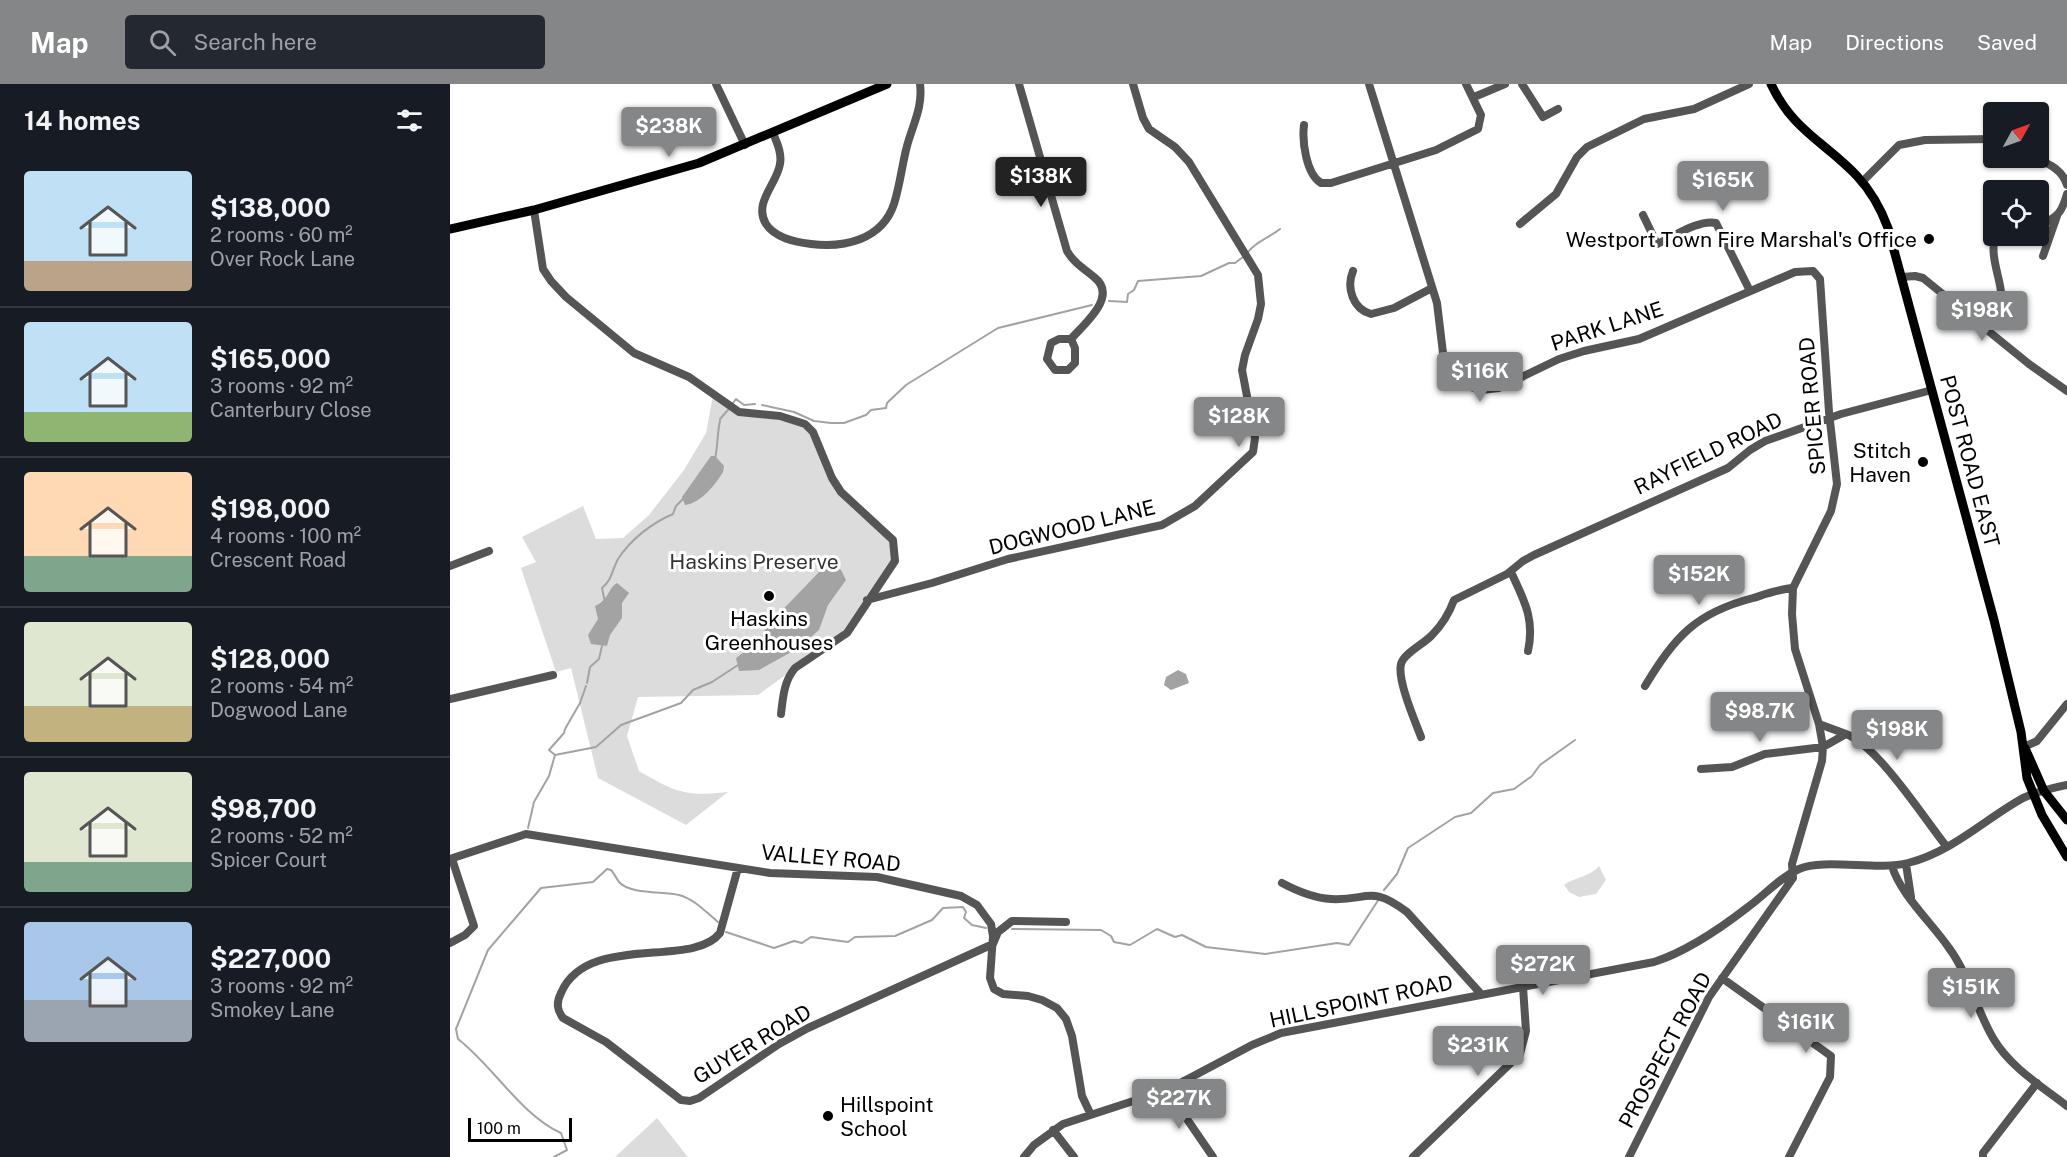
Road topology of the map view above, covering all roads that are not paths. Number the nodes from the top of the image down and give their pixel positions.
1 (716, 84) edge
2 (887, 84) edge
3 (920, 84) edge
4 (1019, 84) edge
5 (1133, 84) edge
6 (1369, 84) edge
7 (1466, 84) edge
8 (1505, 84) edge
9 (1522, 84) edge
10 (1749, 84) edge
11 (1772, 84) edge
12 (1474, 97) junction
13 (1558, 109) dead end
14 (1304, 125) dead end
15 (773, 133) junction
16 (1983, 139) edge
17 (744, 145) junction
18 (1393, 163) junction
19 (2049, 165) edge
20 (1862, 182) junction
21 (2067, 185) edge
22 (2067, 194) edge
23 (534, 210) junction
24 (1643, 215) dead end
25 (2057, 216) junction
26 (2049, 218) edge
27 (1520, 224) dead end
28 (450, 229) edge
29 (2050, 234) joint
30 (1994, 246) edge
31 (2043, 256) dead end
32 (1353, 271) dead end
33 (1902, 277) junction
34 (1820, 279) joint
35 (1432, 288) junction
36 (1750, 291) junction
37 (1986, 329) junction
38 (1071, 339) junction
39 (1932, 390) junction
40 (2067, 391) edge
41 (1830, 418) junction
42 (489, 551) dead end
43 (450, 566) edge
44 (1511, 572) junction
45 (885, 579) junction
46 (1793, 588) junction
47 (895, 593) junction
48 (867, 600) junction
49 (1528, 651) dead end
50 (553, 675) dead end
51 (1645, 686) dead end
52 (450, 699) edge
53 (2067, 704) edge
54 (781, 714) dead end
55 (1819, 724) junction
56 (1846, 734) junction
57 (1421, 737) dead end
58 (1823, 747) junction
59 (2024, 747) junction
60 (1701, 769) dead end
61 (2067, 785) edge
62 (2044, 791) junction
63 (2033, 794) junction
64 (2067, 820) edge
65 (1947, 847) junction
66 (2067, 857) edge
67 (451, 859) edge
68 (1906, 864) junction
69 (1892, 866) junction
70 (738, 868) junction
71 (1793, 872) junction
72 (1282, 883) dead end
73 (1912, 899) junction
74 (1066, 922) dead end
75 (450, 944) edge
76 (993, 944) junction
77 (1722, 978) junction
78 (1523, 987) junction
79 (1481, 994) junction
80 (2037, 1083) junction
81 (1167, 1090) junction
82 (2067, 1106) edge
83 (1090, 1113) junction
84 (1053, 1130) junction
85 (1024, 1157) edge
86 (1074, 1157) edge
87 (1213, 1157) edge
88 (1413, 1157) edge
89 (1629, 1157) edge
90 (1789, 1157) edge
91 (1983, 1157) edge

1 - 17 street
2 - 15 main road
3 - 15 street
4 - 38 street
5 - 47 street, DOGWOOD LANE
6 - 18 street, PARK LANE
7 - 12 street
8 - 12 street
9 - 13 street
10 - 27 street
11 - 20 main road, POST ROAD EAST
12 - 18 street
14 - 18 street
15 - 17 main road
16 - 20 street
17 - 23 main road
18 - 35 street, PARK LANE
19 - 21 street
20 - 33 main road, POST ROAD EAST
22 - 25 street
23 - 28 main road
23 - 45 street
24 - 36 street
25 - 26 street
25 - 29 street
29 - 31 street
30 - 37 street
32 - 35 street
33 - 37 street
33 - 39 main road, POST ROAD EAST
34 - 36 street, PARK LANE
34 - 41 street, SPICER ROAD
35 - 36 street, PARK LANE
37 - 40 street
38 - 38 street
39 - 41 street, RAYFIELD ROAD
39 - 59 main road, POST ROAD EAST
41 - 44 street, RAYFIELD ROAD
41 - 46 street, SPICER ROAD
42 - 43 street
44 - 49 street
44 - 57 street, RAYFIELD ROAD
45 - 47 street
45 - 48 street
46 - 51 street
46 - 55 street, SPICER ROAD
47 - 48 street, DOGWOOD LANE
48 - 54 street
50 - 52 street
53 - 59 street
55 - 56 street
55 - 58 street, SPICER ROAD
56 - 58 street
56 - 65 street
58 - 60 street
58 - 71 street, SPICER ROAD
59 - 62 main road, POST ROAD EAST
59 - 63 main road, POST ROAD EAST
61 - 62 street, HILLSPOINT ROAD
62 - 63 street, HILLSPOINT ROAD
62 - 64 main road, POST ROAD EAST
63 - 65 street, HILLSPOINT ROAD
63 - 66 main road, POST ROAD EAST
65 - 68 street, HILLSPOINT ROAD
67 - 70 street, VALLEY ROAD
67 - 75 street
68 - 69 street, HILLSPOINT ROAD
68 - 73 street
69 - 71 street, HILLSPOINT ROAD
69 - 73 street
70 - 76 street, VALLEY ROAD
70 - 76 street, GUYER ROAD
71 - 77 street, PROSPECT ROAD
71 - 78 street, HILLSPOINT ROAD
72 - 79 street
73 - 80 street
74 - 76 street
76 - 83 street, VALLEY ROAD
77 - 89 street, PROSPECT ROAD
77 - 90 street
78 - 79 street, HILLSPOINT ROAD
78 - 88 street
79 - 81 street, HILLSPOINT ROAD
80 - 82 street
80 - 91 street
81 - 83 street, HILLSPOINT ROAD
81 - 87 street
83 - 84 street, HILLSPOINT ROAD
84 - 85 street, HILLSPOINT ROAD
84 - 86 street

